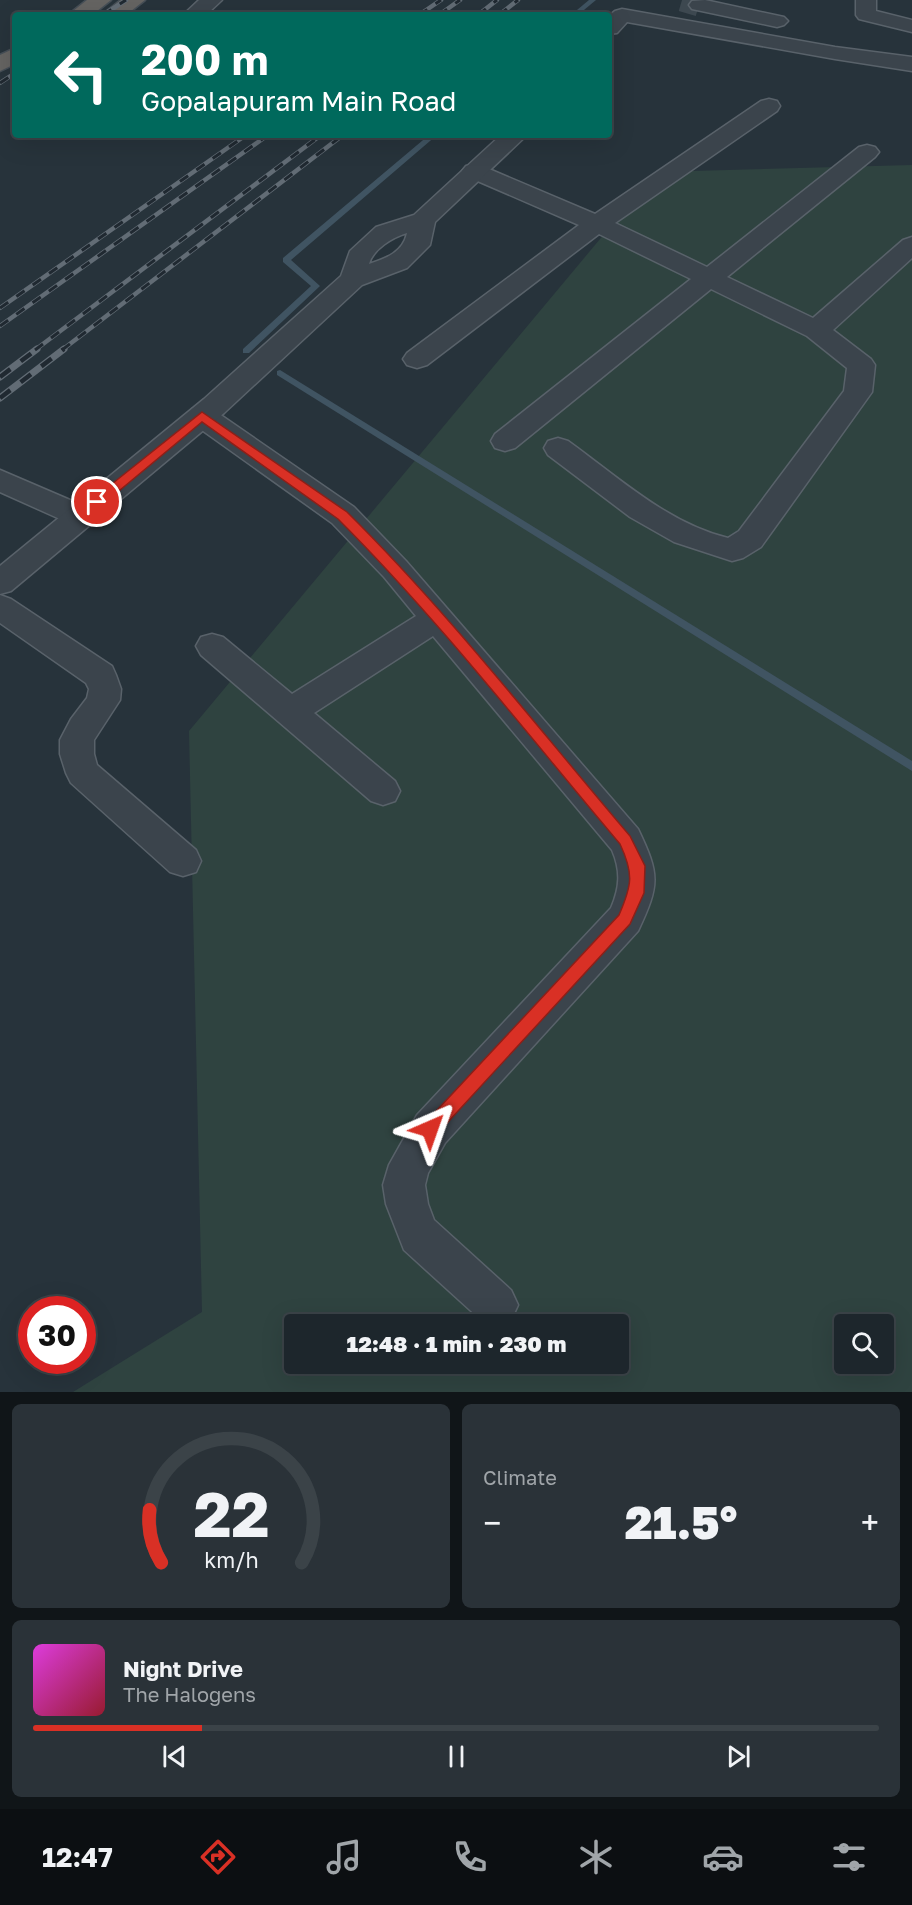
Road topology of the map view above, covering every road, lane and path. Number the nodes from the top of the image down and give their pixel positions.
1 (101, 0) edge
2 (135, 0) edge
3 (212, 0) edge
4 (866, 0) edge
5 (699, 5) dead end
6 (83, 12) edge
7 (117, 12) edge
8 (197, 12) edge
9 (615, 22) edge
10 (798, 25) dead end
11 (912, 26) edge
12 (854, 35) dead end
13 (912, 45) edge
14 (912, 64) edge
15 (769, 106) dead end
16 (511, 138) edge
17 (867, 152) dead end
18 (474, 171) junction
19 (597, 224) junction
20 (912, 245) edge
21 (707, 278) junction
22 (816, 330) junction
23 (417, 359) dead end
24 (202, 416) junction
25 (505, 441) dead end
26 (558, 448) dead end
27 (0, 480) edge
28 (80, 517) junction
29 (0, 583) edge
30 (0, 607) edge
31 (437, 618) junction
32 (212, 646) dead end
33 (290, 712) junction
34 (383, 791) dead end
35 (183, 861) dead end
36 (496, 1305) dead end

1 - 6 highway
2 - 7 highway
3 - 8 street
4 - 11 street
5 - 10 street
9 - 14 street
12 - 13 street
15 - 19 street
16 - 18 street
17 - 21 street
18 - 19 street
18 - 24 street
19 - 21 street
19 - 23 street
20 - 22 street
21 - 22 street
21 - 25 street
22 - 26 street
24 - 28 street
24 - 31 street
27 - 28 street
28 - 29 street
30 - 35 street
31 - 33 street
31 - 36 street
32 - 33 street
33 - 34 street

